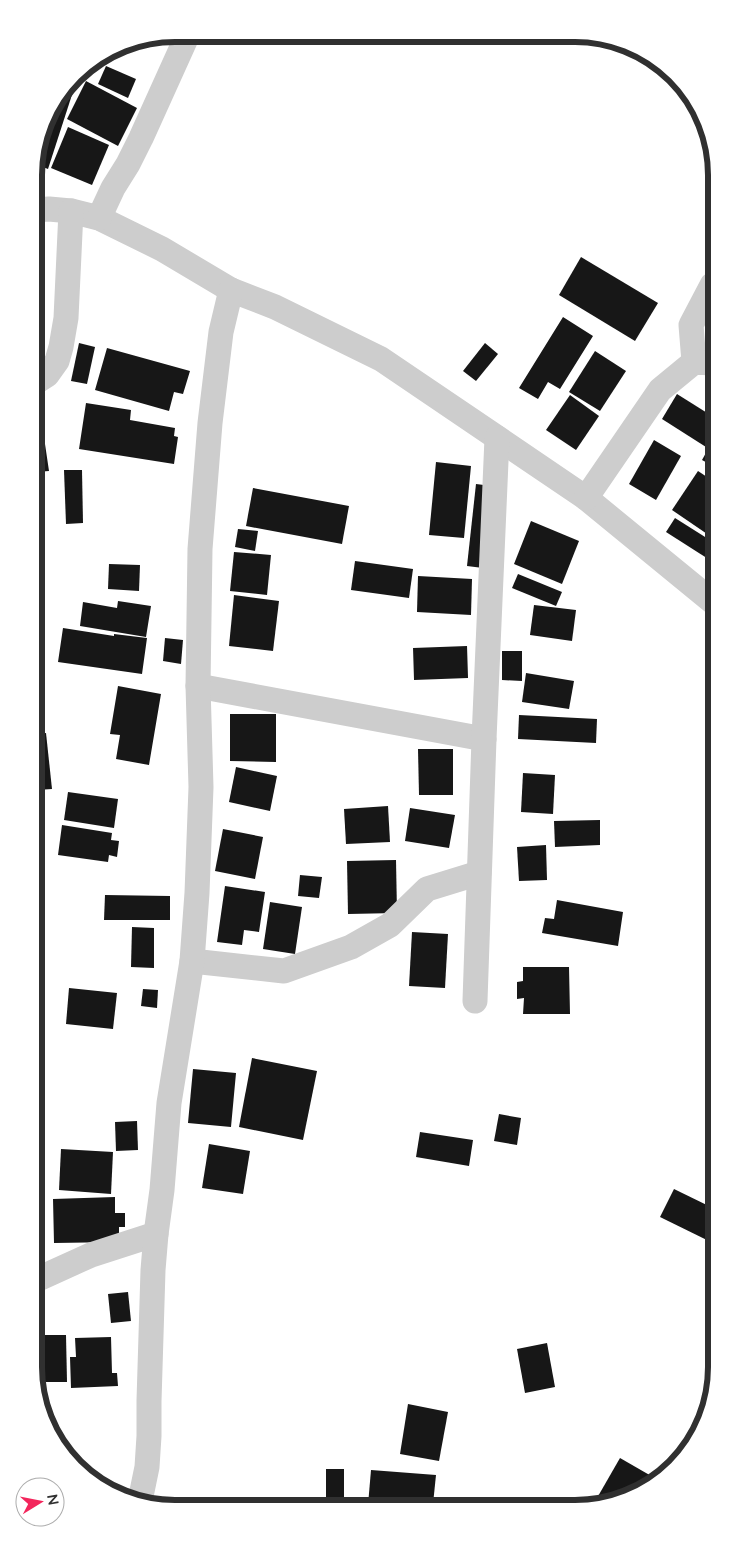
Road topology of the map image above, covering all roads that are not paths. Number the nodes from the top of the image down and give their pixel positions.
1 (184, 43) edge
2 (43, 209) edge
3 (70, 211) junction
4 (99, 218) junction
5 (232, 290) junction
6 (708, 293) edge
7 (703, 363) edge
8 (43, 378) edge
9 (496, 438) junction
10 (586, 498) junction
11 (708, 598) edge
12 (198, 686) junction
13 (484, 739) junction
14 (479, 873) junction
15 (192, 961) junction
16 (475, 1001) dead end
17 (156, 1234) junction
18 (42, 1277) edge
19 (142, 1494) edge

1 - 4 street
2 - 3 street
3 - 4 street
3 - 8 street
4 - 5 street
5 - 9 street
5 - 12 street
6 - 7 street
7 - 10 street
9 - 10 street
9 - 13 street
10 - 11 street
12 - 13 street
12 - 15 street
13 - 14 street
14 - 15 street
14 - 16 street
15 - 17 street
17 - 18 street
17 - 19 street

